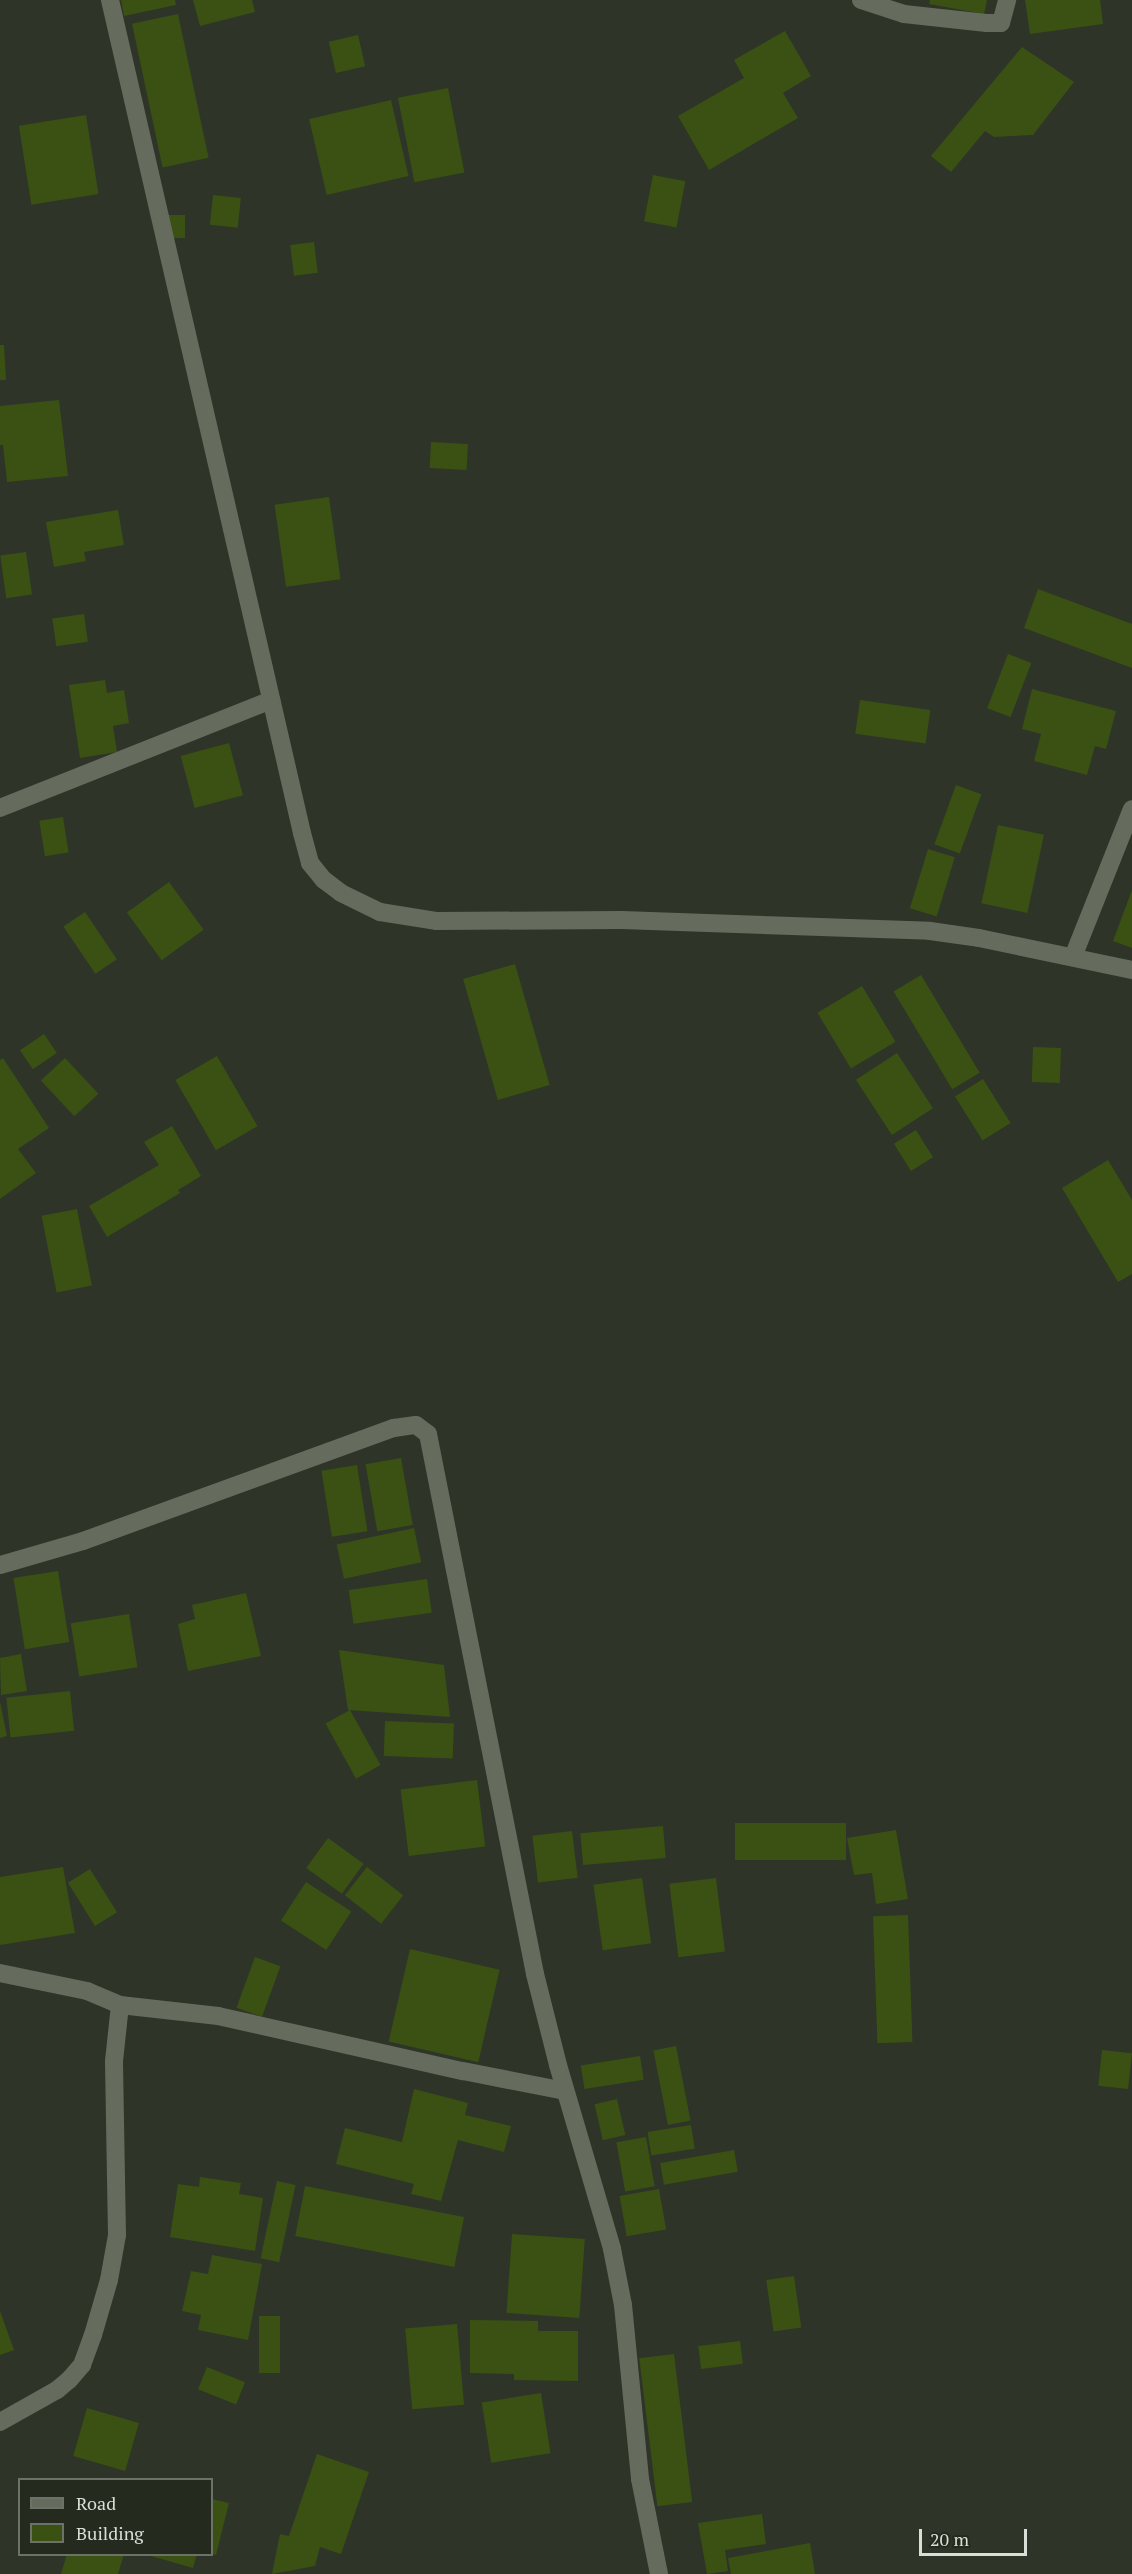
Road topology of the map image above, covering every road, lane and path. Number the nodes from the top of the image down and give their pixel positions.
1 (110, 0) edge
2 (861, 0) edge
3 (1006, 0) edge
4 (271, 700) junction
5 (0, 808) edge
6 (1132, 809) edge
7 (1072, 957) junction
8 (1132, 970) edge
9 (0, 1565) edge
10 (0, 1973) edge
11 (120, 2005) junction
12 (565, 2091) junction
13 (0, 2422) edge
14 (659, 2574) edge

1 - 4 street
2 - 3 street
4 - 5 street
4 - 7 street
6 - 7 street
7 - 8 street
9 - 12 street
10 - 11 street
11 - 12 street
11 - 13 street
12 - 14 street

